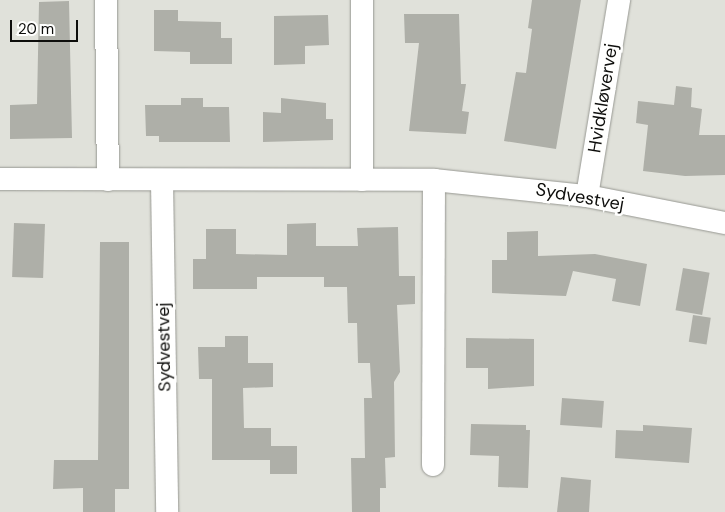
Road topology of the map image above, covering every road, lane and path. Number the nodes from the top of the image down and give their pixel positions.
1 (106, 0) edge
2 (362, 0) edge
3 (619, 0) edge
4 (0, 179) edge
5 (108, 180) junction
6 (362, 180) junction
7 (434, 180) junction
8 (162, 181) junction
9 (587, 196) junction
10 (725, 223) edge
11 (433, 465) dead end
12 (167, 512) edge

1 - 5 street
2 - 6 street
3 - 9 street, Hvidkløvervej
4 - 5 street, Sydvestvej
5 - 8 street, Sydvestvej
6 - 7 street, Sydvestvej
6 - 8 street, Sydvestvej
7 - 9 street, Sydvestvej
7 - 11 street
8 - 12 street, Sydvestvej
9 - 10 street, Sydvestvej

